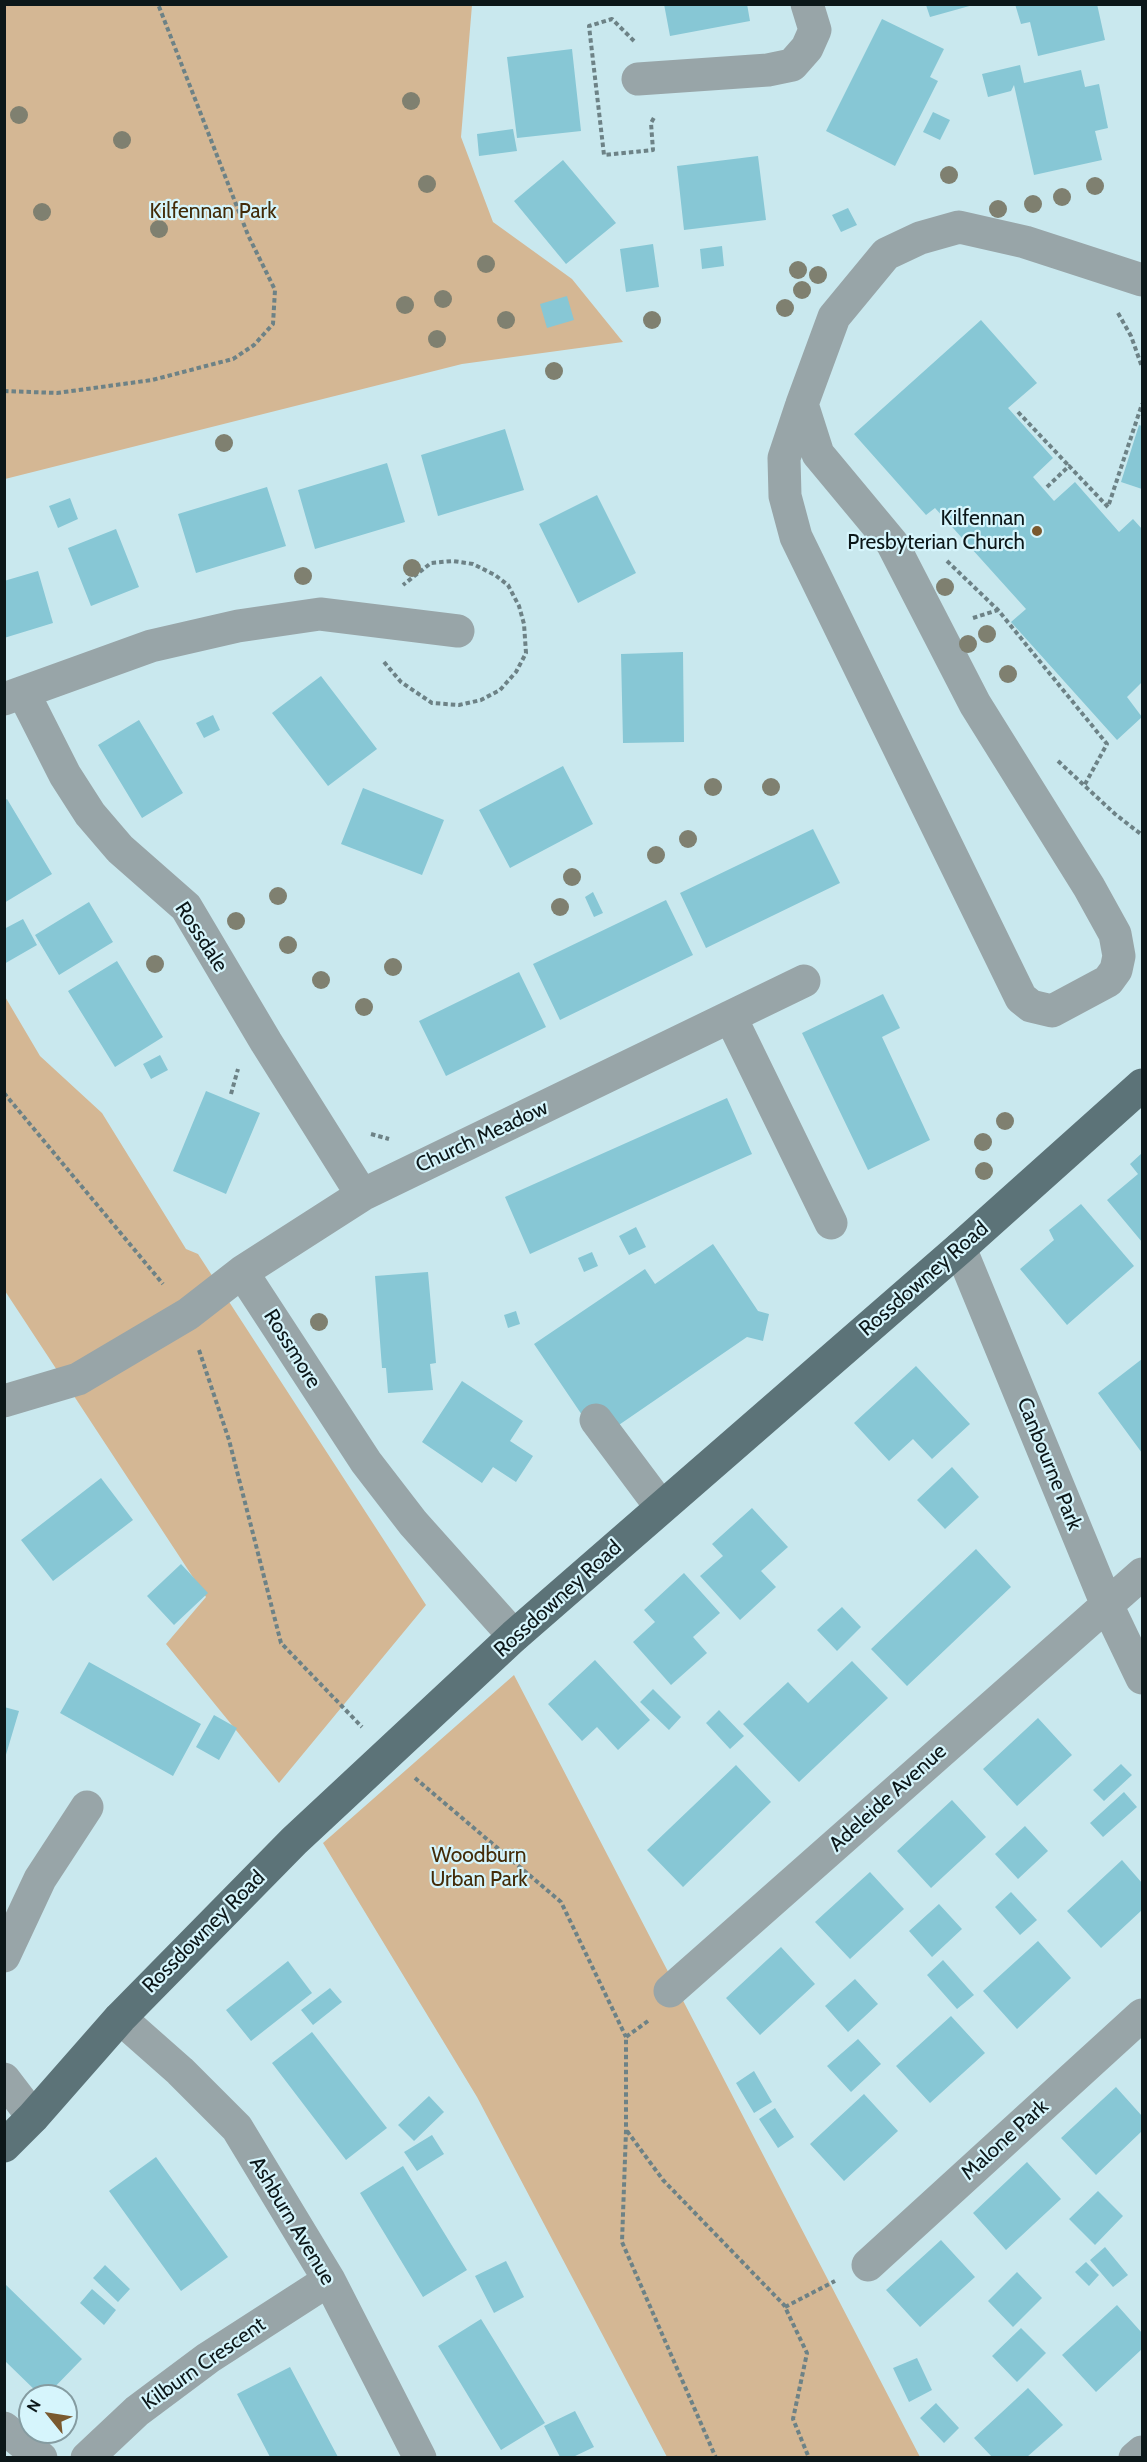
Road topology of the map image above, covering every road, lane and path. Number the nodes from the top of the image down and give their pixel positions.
1 (158, 4) edge
2 (807, 4) edge
3 (638, 79) dead end
4 (1143, 280) edge
5 (1116, 311) dead end
6 (1143, 367) edge
7 (4, 391) edge
8 (801, 404) junction
9 (1143, 404) edge
10 (1018, 412) dead end
11 (1069, 466) junction
12 (1047, 487) dead end
13 (939, 553) dead end
14 (394, 591) dead end
15 (458, 631) dead end
16 (379, 654) dead end
17 (14, 697) edge
18 (1053, 756) dead end
19 (1084, 786) junction
20 (1143, 835) edge
21 (804, 981) dead end
22 (731, 1018) junction
23 (239, 1066) dead end
24 (1143, 1085) edge
25 (4, 1093) edge
26 (231, 1095) dead end
27 (367, 1132) dead end
28 (399, 1137) dead end
29 (362, 1195) junction
30 (831, 1223) dead end
31 (960, 1248) junction
32 (242, 1272) junction
33 (172, 1278) dead end
34 (163, 1284) junction
35 (154, 1290) dead end
36 (188, 1314) junction
37 (4, 1401) edge
38 (596, 1420) dead end
39 (661, 1507) junction
40 (1143, 1574) edge
41 (1107, 1605) junction
42 (514, 1636) junction
43 (1143, 1678) edge
44 (387, 1755) junction
45 (87, 1807) dead end
46 (4, 1956) edge
47 (670, 1991) joint
48 (1143, 2015) edge
49 (120, 2018) junction
50 (626, 2037) junction
51 (4, 2079) edge
52 (33, 2117) junction
53 (626, 2131) junction
54 (4, 2146) edge
55 (868, 2265) joint
56 (328, 2280) junction
57 (785, 2307) junction
58 (4, 2428) edge
59 (1143, 2452) edge
60 (41, 2457) edge
61 (87, 2457) edge
62 (420, 2457) edge
63 (716, 2457) edge
64 (809, 2457) edge
65 (1135, 2457) edge

1 - 7 path
2 - 3 street
4 - 8 street
5 - 6 path
8 - 8 street
9 - 11 path
10 - 11 path
11 - 12 path
13 - 19 path
14 - 16 path
15 - 17 street, Rossdale
17 - 29 street, Rossdale
18 - 19 path
19 - 20 path
21 - 22 street, Church Meadow
22 - 29 street, Church Meadow
22 - 30 street
23 - 26 path
24 - 31 main road, Rossdowney Road
25 - 34 path
27 - 28 path
29 - 32 street, Church Meadow
31 - 39 main road, Rossdowney Road
31 - 41 street, Canbourne Park
32 - 36 street
32 - 42 street, Rossmore
33 - 34 path
34 - 35 path
34 - 36 path
36 - 37 street
36 - 44 path
38 - 39 street
39 - 42 main road, Rossdowney Road
40 - 41 street, Adeleide Avenue
41 - 43 street, Canbourne Park
41 - 47 street, Adeleide Avenue
42 - 44 main road, Rossdowney Road
44 - 49 main road, Rossdowney Road
44 - 50 path
45 - 46 street
47 - 50 path
48 - 55 street, Malone Park
49 - 52 main road, Rossdowney Road
49 - 56 street, Ashburn Avenue
50 - 53 path
51 - 52 street
52 - 54 main road, Rossdowney Road
53 - 57 path
53 - 63 path
55 - 57 path
56 - 61 street, Kilburn Crescent
56 - 62 street, Ashburn Avenue
57 - 64 path
58 - 60 street
59 - 65 street

